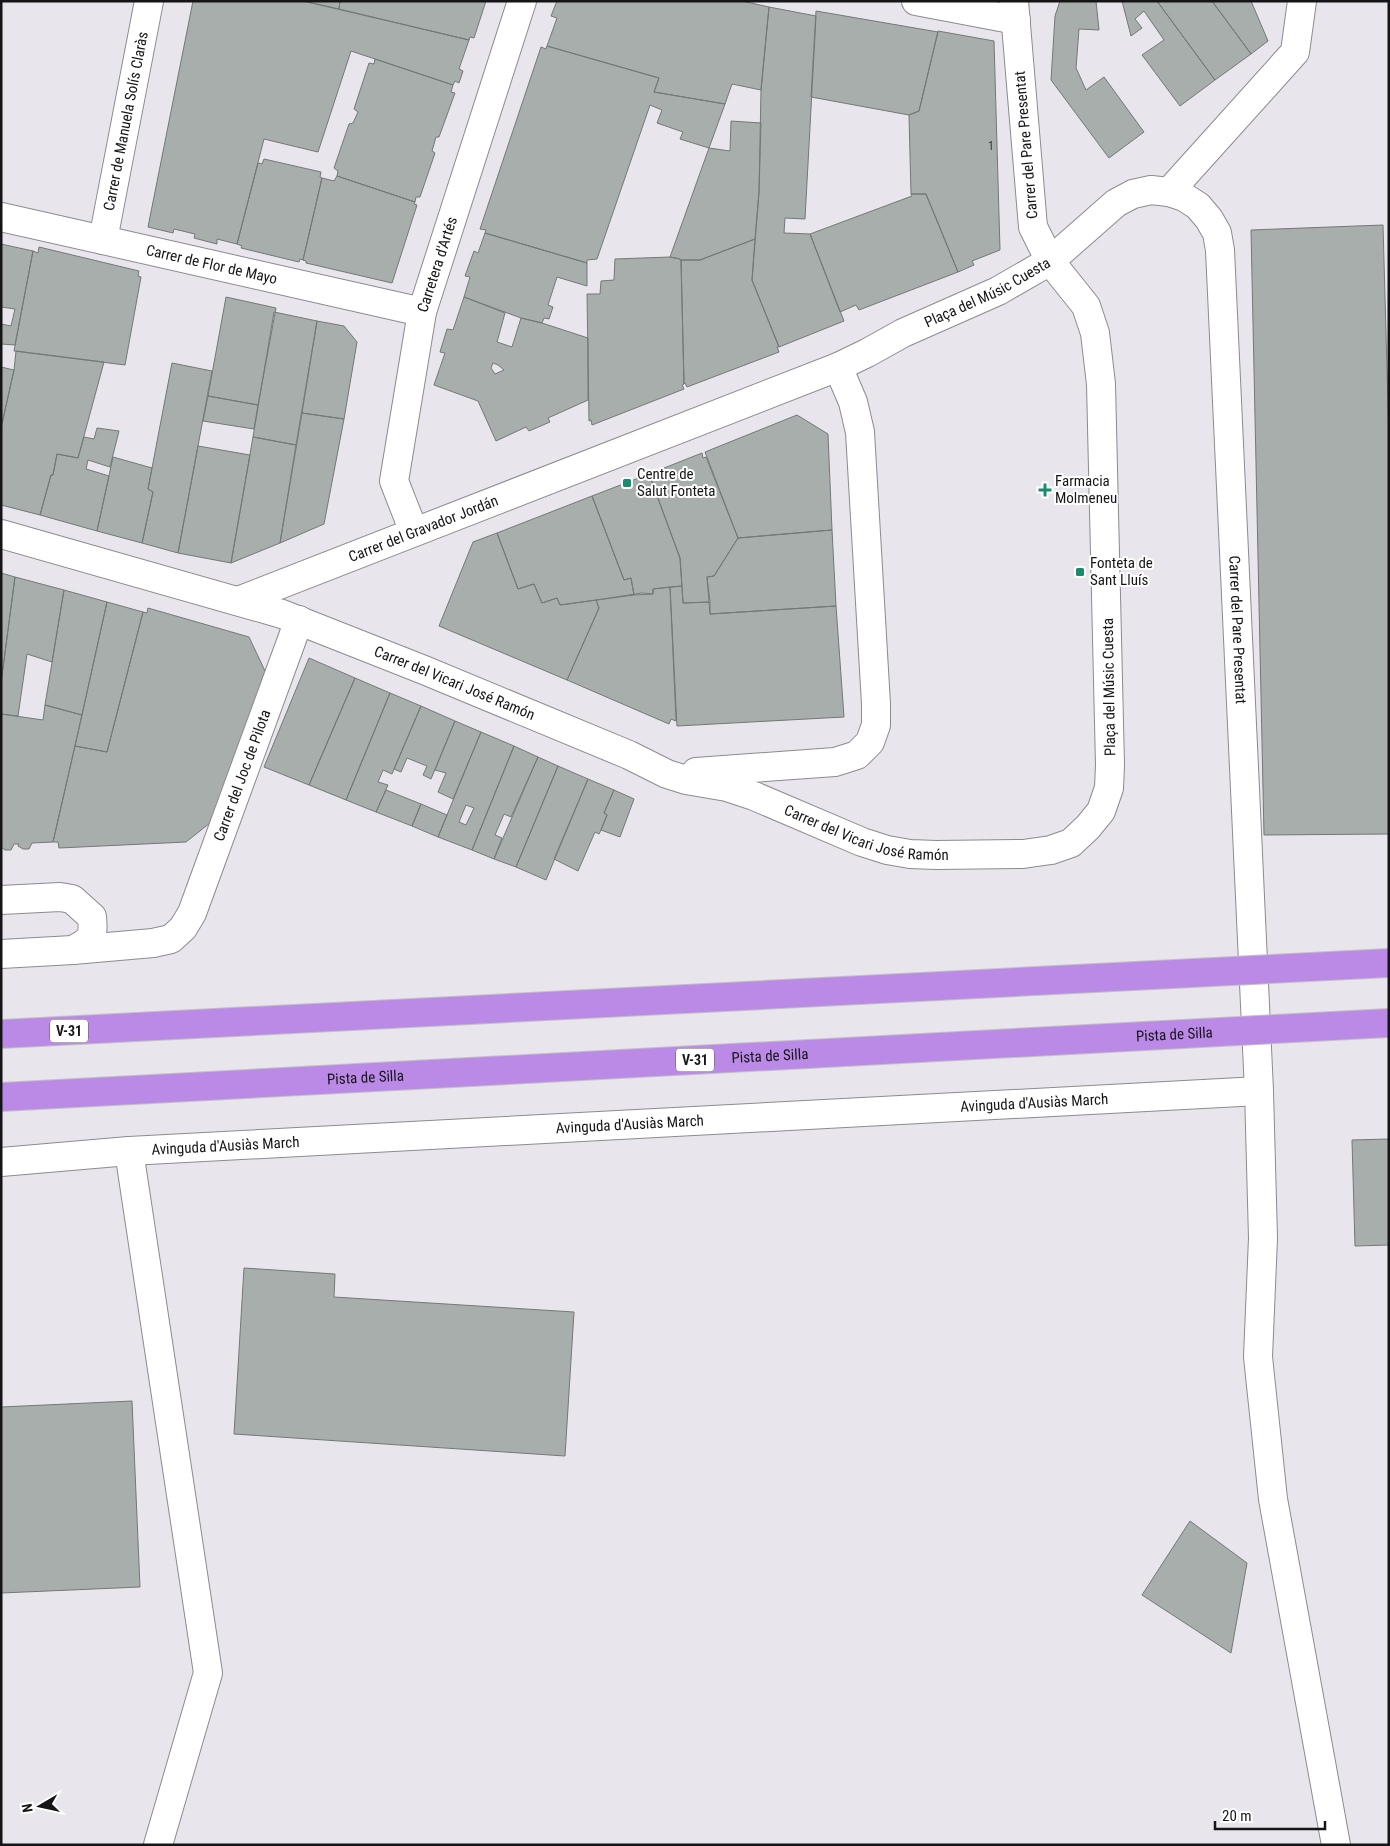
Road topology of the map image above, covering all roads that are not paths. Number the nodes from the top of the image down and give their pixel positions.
1 (149, 1) edge
2 (522, 1) edge
3 (916, 1) edge
4 (1302, 1) edge
5 (1015, 10) edge
6 (1169, 192) junction
7 (1, 217) edge
8 (103, 240) junction
9 (1050, 261) junction
10 (422, 312) junction
11 (838, 367) junction
12 (414, 532) junction
13 (1, 534) edge
14 (238, 600) junction
15 (299, 620) junction
16 (667, 774) junction
17 (1071, 843) joint
18 (1, 900) edge
19 (73, 950) junction
20 (1, 954) edge
21 (1389, 963) edge
22 (1389, 1023) edge
23 (1, 1034) edge
24 (1259, 1090) junction
25 (1, 1098) edge
26 (129, 1151) junction
27 (1, 1162) edge
28 (158, 1845) edge
29 (1336, 1845) edge

1 - 8 street, Carrer de Manuela Solís Claràs
2 - 10 street, Carretera d'Artés
3 - 5 street
4 - 6 street
5 - 9 street, Carrer del Pare Presentat
6 - 9 street, Carrer del Pare Presentat
6 - 24 street, Carrer del Pare Presentat
7 - 8 street, Carrer de Flor de Mayo
8 - 10 street, Carrer de Flor de Mayo
9 - 11 street, Plaça del Músic Cuesta
9 - 17 street, Plaça del Músic Cuesta
10 - 12 street, Carretera d'Artés
11 - 12 street, Carrer del Gravador Jordán
11 - 16 street
12 - 14 street, Carrer del Gravador Jordán
13 - 14 street
14 - 15 street, Carrer del Vicari José Ramón
15 - 16 street, Carrer del Vicari José Ramón
15 - 19 street, Carrer del Joc de Pilota
16 - 17 street, Carrer del Vicari José Ramón
18 - 19 street
19 - 20 street
21 - 23 highway, V-31, bridge
22 - 25 highway, Pista de Silla / V-31, bridge
24 - 26 street, Avinguda d'Ausiàs March
24 - 29 street, Carrer del Pare Presentat
26 - 27 street, Avinguda d'Ausiàs March
26 - 28 street

